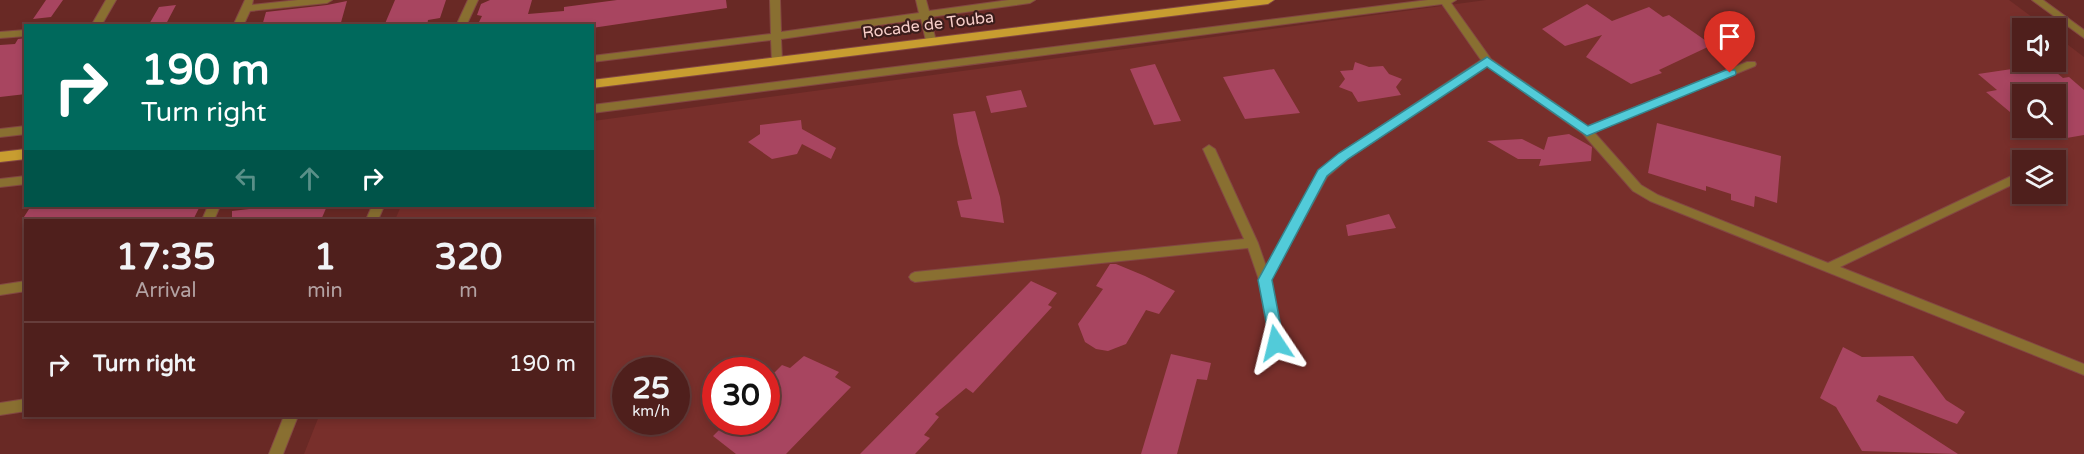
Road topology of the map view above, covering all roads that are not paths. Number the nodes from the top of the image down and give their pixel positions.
1 (111, 0) edge
2 (327, 0) edge
3 (473, 0) edge
4 (775, 0) edge
5 (921, 0) edge
6 (1030, 0) edge
7 (1268, 0) edge
8 (1444, 0) edge
9 (1451, 0) edge
10 (2037, 0) edge
11 (248, 4) edge
12 (924, 15) junction
13 (97, 24) edge
14 (239, 24) edge
15 (462, 24) edge
16 (24, 33) edge
17 (2084, 34) edge
18 (0, 35) edge
19 (777, 36) junction
20 (932, 41) junction
21 (594, 59) edge
22 (777, 61) junction
23 (1487, 61) junction
24 (1751, 64) dead end
25 (594, 84) edge
26 (594, 109) edge
27 (24, 130) edge
28 (1587, 131) junction
29 (0, 133) edge
30 (1209, 148) dead end
31 (24, 153) edge
32 (0, 157) edge
33 (24, 180) edge
34 (2012, 180) edge
35 (0, 183) edge
36 (1252, 243) junction
37 (1828, 268) junction
38 (915, 277) dead end
39 (1265, 280) junction
40 (24, 286) edge
41 (0, 290) edge
42 (1276, 343) dead end
43 (2084, 370) edge
44 (24, 405) edge
45 (0, 409) edge
46 (291, 417) edge
47 (276, 454) edge

1 - 13 street
2 - 11 street
3 - 15 street
4 - 19 street
5 - 12 street
6 - 12 street
7 - 20 main road, Rocade de Touba
8 - 9 street
8 - 23 street
8 - 26 street
10 - 17 street
11 - 14 street
12 - 19 street
12 - 20 street
16 - 18 street
19 - 21 street
19 - 22 street
20 - 22 main road, Rocade de Touba
22 - 25 main road, Rocade de Touba
23 - 28 street
23 - 39 street
24 - 28 street
27 - 29 street
28 - 37 street
30 - 36 street
31 - 32 main road
33 - 35 street
34 - 37 street
36 - 38 street
36 - 39 street
37 - 43 street
39 - 42 street
40 - 41 street
44 - 45 street
46 - 47 street

